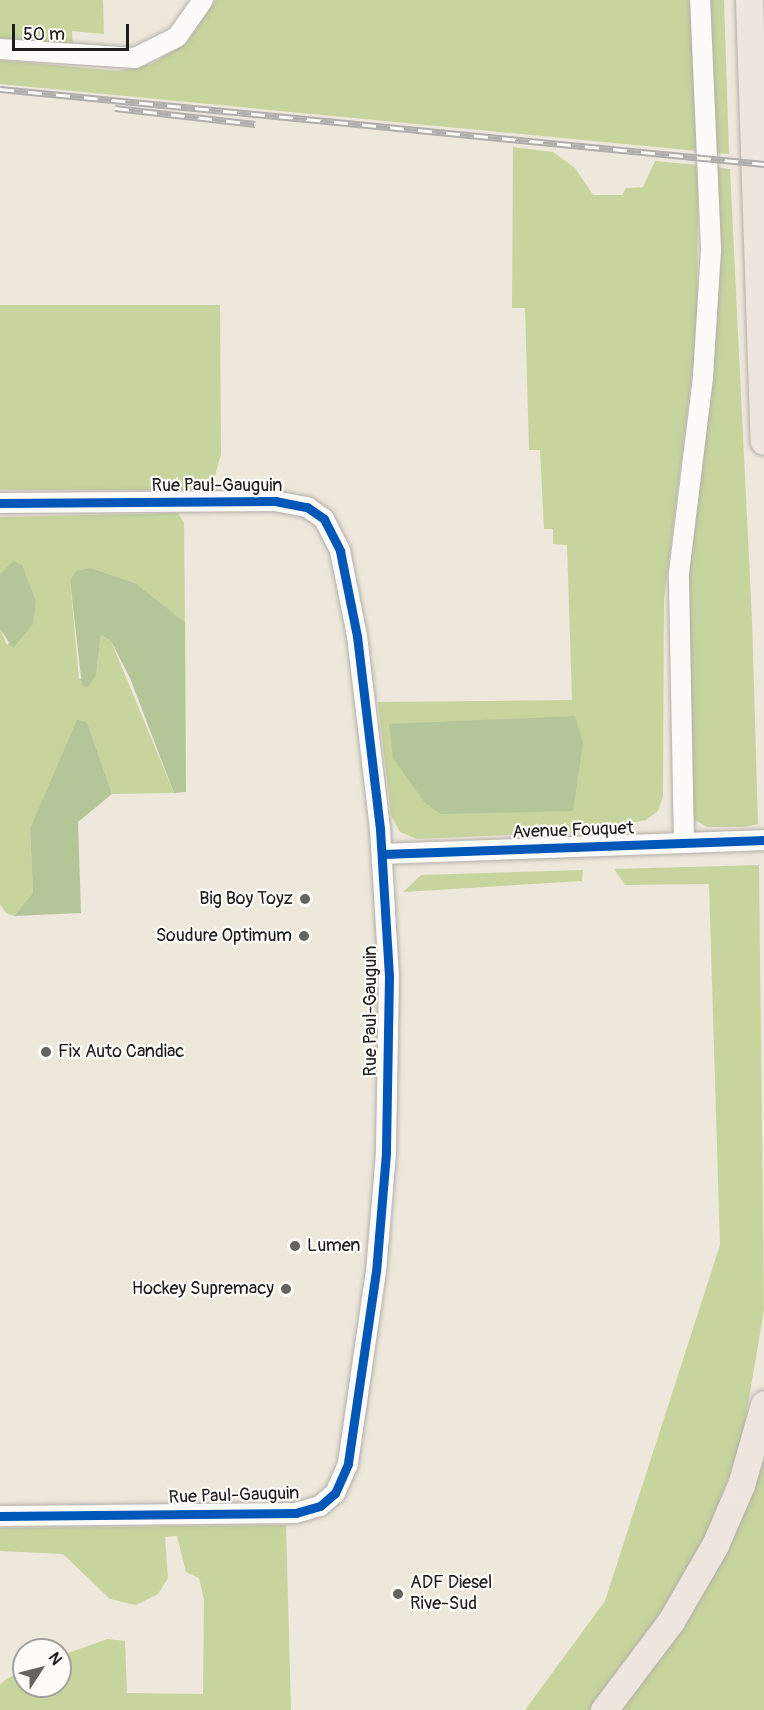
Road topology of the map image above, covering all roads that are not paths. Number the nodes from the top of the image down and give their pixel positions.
1 (203, 0) edge
2 (700, 0) edge
3 (749, 0) edge
4 (0, 49) edge
5 (764, 441) edge
6 (0, 503) edge
7 (764, 840) edge
8 (684, 843) junction
9 (383, 854) junction
10 (764, 1404) edge
11 (0, 1516) edge
12 (604, 1710) edge

1 - 4 street
2 - 8 street
3 - 5 highway
6 - 9 street, Rue Paul-Gauguin
7 - 8 street, Avenue Fouquet
8 - 9 street, Avenue Fouquet
9 - 11 street, Rue Paul-Gauguin
10 - 12 highway

